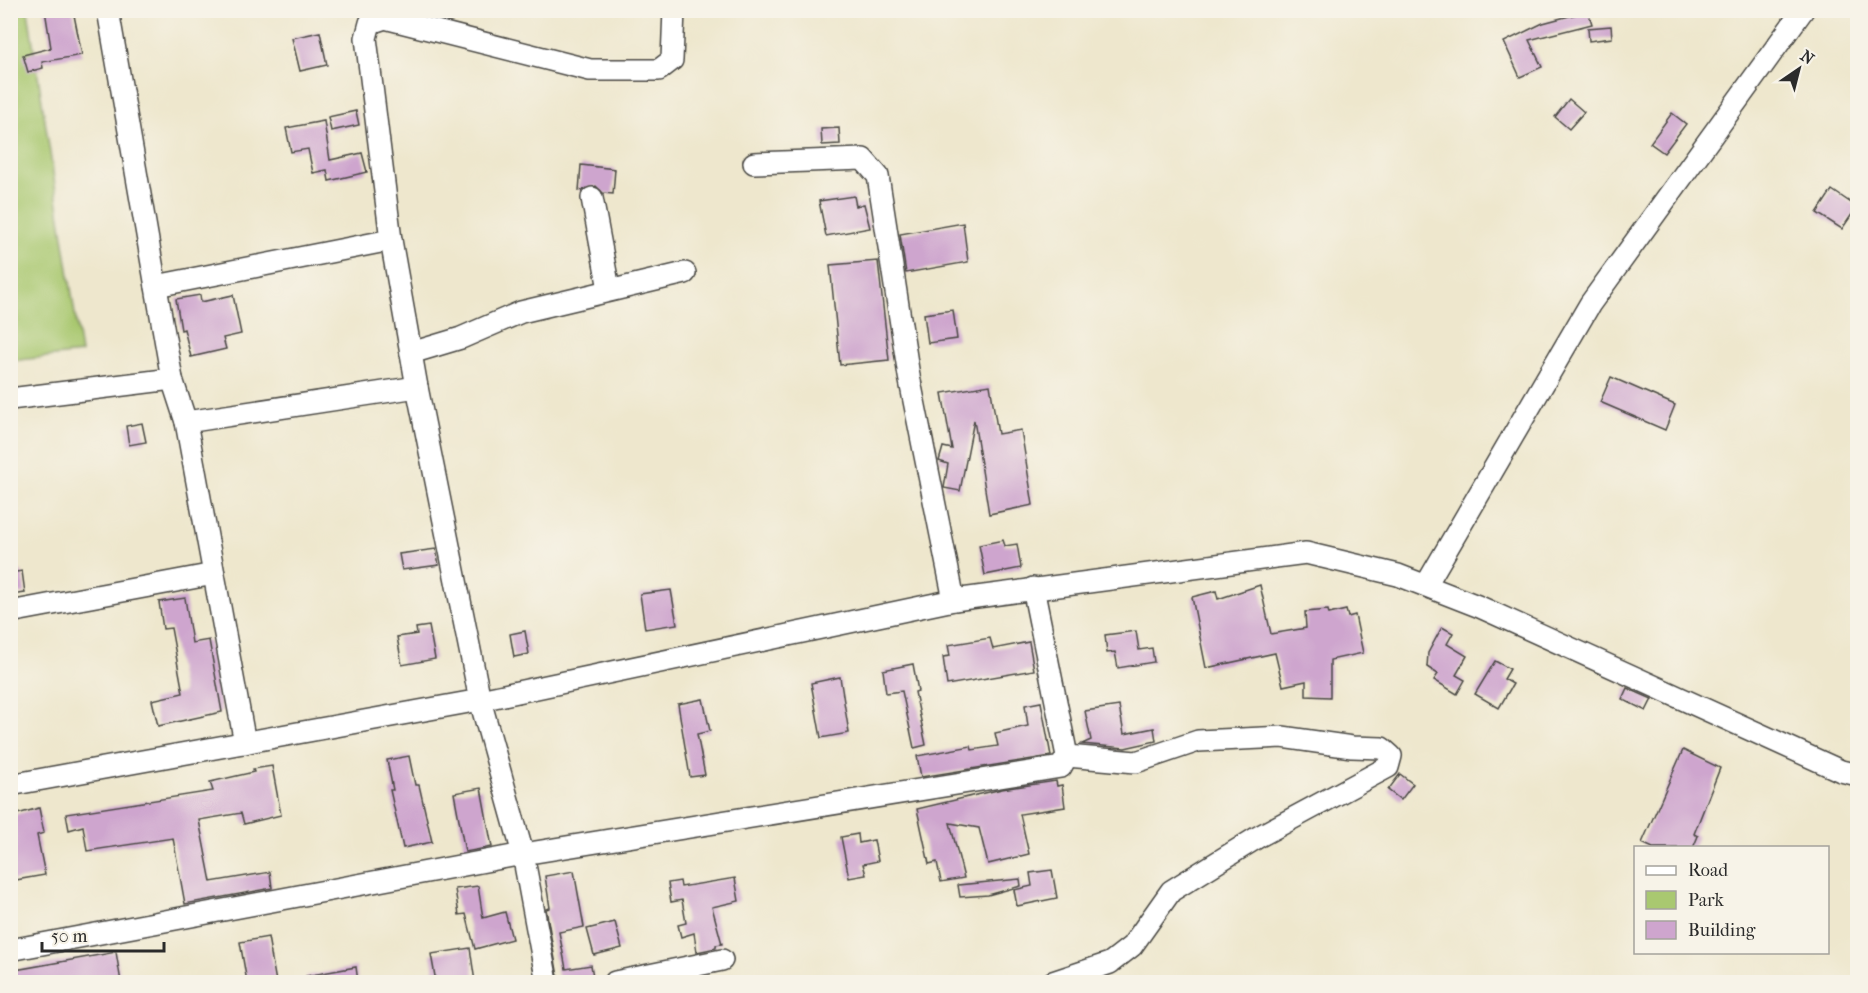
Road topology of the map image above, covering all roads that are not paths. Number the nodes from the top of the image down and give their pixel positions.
1 (108, 10) edge
2 (674, 10) edge
3 (1803, 10) edge
4 (754, 163) dead end
5 (592, 198) dead end
6 (391, 240) junction
7 (685, 273) dead end
8 (156, 286) junction
9 (609, 289) junction
10 (411, 353) junction
11 (172, 379) junction
12 (417, 387) junction
13 (10, 399) edge
14 (186, 422) junction
15 (214, 574) junction
16 (1426, 585) junction
17 (1033, 588) junction
18 (954, 600) junction
19 (10, 612) edge
20 (480, 700) junction
21 (245, 743) junction
22 (1067, 756) junction
23 (1857, 775) edge
24 (10, 785) edge
25 (523, 854) junction
26 (10, 950) edge
27 (722, 960) dead end
28 (547, 982) edge
29 (615, 982) edge
30 (1053, 982) edge

1 - 8 street
2 - 6 street
3 - 16 street
4 - 18 street
5 - 9 street
6 - 8 street
6 - 10 street
7 - 9 street
8 - 11 street
9 - 10 street
10 - 12 street
11 - 13 street
11 - 14 street
12 - 14 street
12 - 20 street
14 - 15 street
15 - 19 street
15 - 21 street
16 - 17 street
16 - 23 street
17 - 18 street
17 - 22 street
18 - 20 street
20 - 21 street
20 - 25 street
21 - 24 street
22 - 25 street
22 - 30 street
25 - 26 street
25 - 28 street
27 - 29 street

